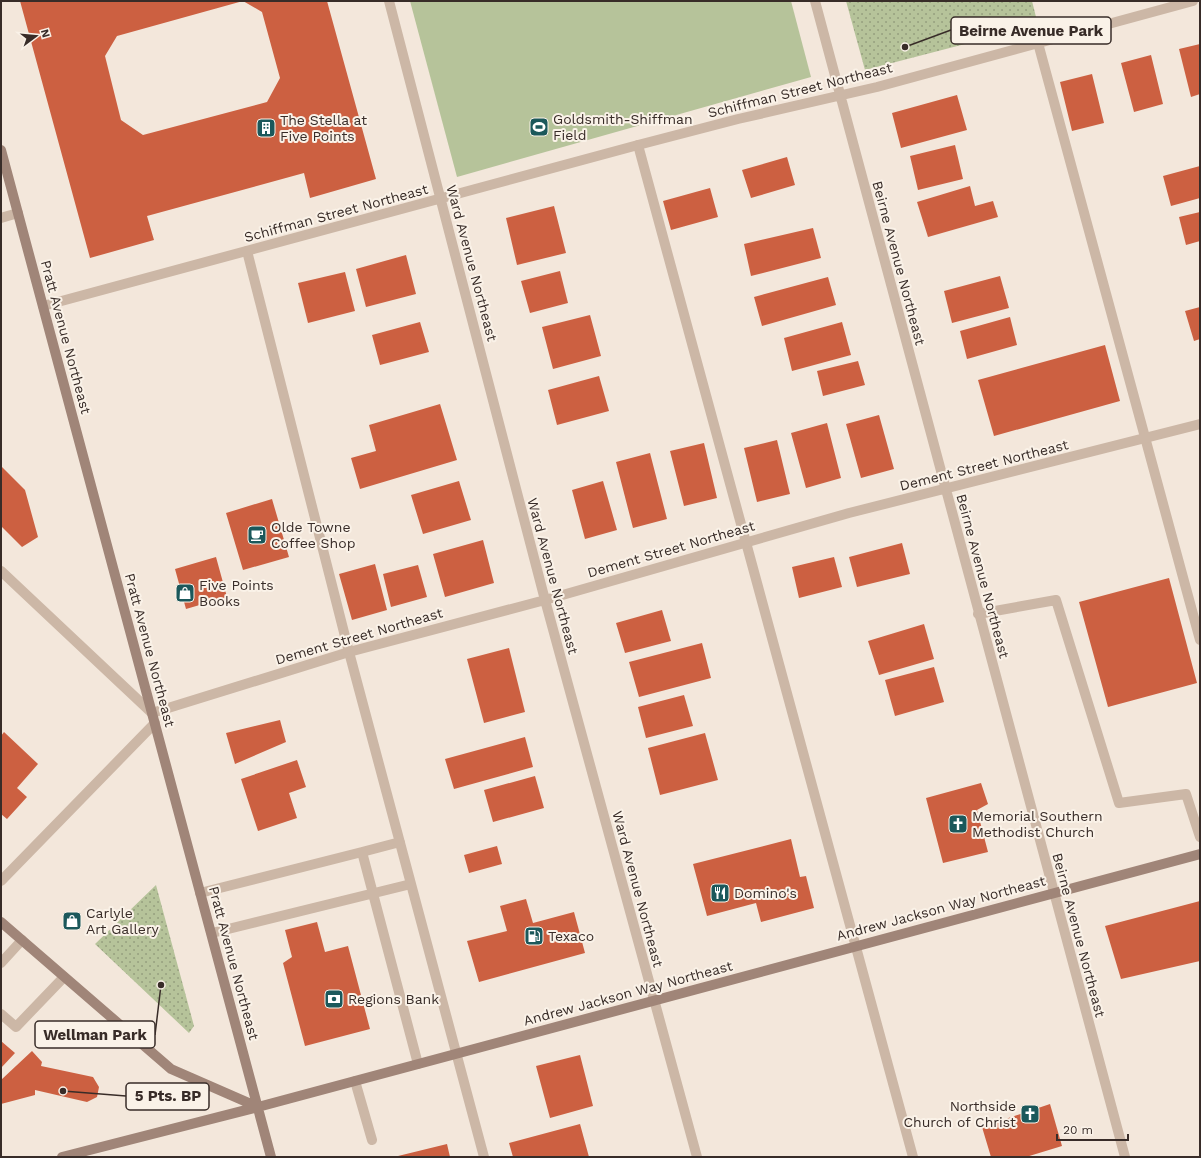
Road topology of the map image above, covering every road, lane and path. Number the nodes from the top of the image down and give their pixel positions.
1 (389, 1) edge
2 (815, 1) edge
3 (1193, 1) edge
4 (1038, 43) junction
5 (840, 95) junction
6 (638, 145) junction
7 (1, 150) edge
8 (441, 199) junction
9 (18, 213) junction
10 (1, 218) edge
11 (247, 251) junction
12 (43, 306) junction
13 (1200, 424) edge
14 (1145, 439) junction
15 (945, 490) junction
16 (746, 542) junction
17 (1, 571) edge
18 (544, 600) junction
19 (978, 614) junction
20 (1200, 640) edge
21 (349, 652) junction
22 (154, 718) junction
23 (1200, 837) edge
24 (400, 842) junction
25 (362, 852) junction
26 (1200, 854) edge
27 (1, 882) edge
28 (411, 884) junction
29 (200, 893) junction
30 (1053, 893) junction
31 (373, 895) junction
32 (1, 922) edge
33 (212, 933) junction
34 (22, 940) junction
35 (856, 946) junction
36 (1, 963) edge
37 (64, 977) junction
38 (655, 1001) junction
39 (1, 1014) edge
40 (456, 1053) junction
41 (418, 1064) junction
42 (355, 1081) junction
43 (258, 1107) junction
44 (372, 1140) dead end
45 (62, 1157) edge
46 (272, 1157) edge
47 (484, 1157) edge
48 (697, 1157) edge
49 (913, 1157) edge
50 (1124, 1157) edge

1 - 8 street, Ward Avenue Northeast
2 - 5 street, Beirne Avenue Northeast
3 - 4 street, Schiffman Street Northeast
4 - 5 street, Schiffman Street Northeast
4 - 14 street
5 - 6 street, Schiffman Street Northeast
5 - 15 street, Beirne Avenue Northeast
6 - 8 street, Schiffman Street Northeast
6 - 16 street
7 - 9 main road, Pratt Avenue Northeast
8 - 11 street, Schiffman Street Northeast
8 - 18 street, Ward Avenue Northeast
9 - 10 street
9 - 12 main road, Pratt Avenue Northeast
11 - 12 street, Schiffman Street Northeast
11 - 21 street
12 - 22 main road, Pratt Avenue Northeast
13 - 14 street, Dement Street Northeast
14 - 15 street, Dement Street Northeast
14 - 20 street
15 - 16 street, Dement Street Northeast
15 - 19 street, Beirne Avenue Northeast
16 - 18 street, Dement Street Northeast
16 - 35 street
17 - 22 street
18 - 21 street, Dement Street Northeast
18 - 38 street, Ward Avenue Northeast
19 - 23 street
19 - 30 street, Beirne Avenue Northeast
21 - 22 street, Dement Street Northeast
21 - 24 street
22 - 27 street, Dement Street Northeast
22 - 29 main road, Pratt Avenue Northeast
24 - 25 street
24 - 28 street
25 - 29 street
25 - 31 street
26 - 30 main road, Andrew Jackson Way Northeast
28 - 31 street
28 - 40 street
29 - 33 main road, Pratt Avenue Northeast
30 - 35 main road, Andrew Jackson Way Northeast
30 - 50 street, Beirne Avenue Northeast
31 - 33 street
31 - 41 street
32 - 34 main road
33 - 43 main road, Pratt Avenue Northeast
34 - 36 street
34 - 37 main road
35 - 38 main road, Andrew Jackson Way Northeast
35 - 49 street
37 - 39 street
37 - 43 main road
38 - 40 main road, Andrew Jackson Way Northeast
38 - 48 street, Ward Avenue Northeast
40 - 41 main road, Andrew Jackson Way Northeast
40 - 47 street
41 - 42 main road, Andrew Jackson Way Northeast
42 - 43 main road, Andrew Jackson Way Northeast
42 - 44 street
43 - 45 main road, Andrew Jackson Way Northeast
43 - 46 main road, Pratt Avenue Northeast

